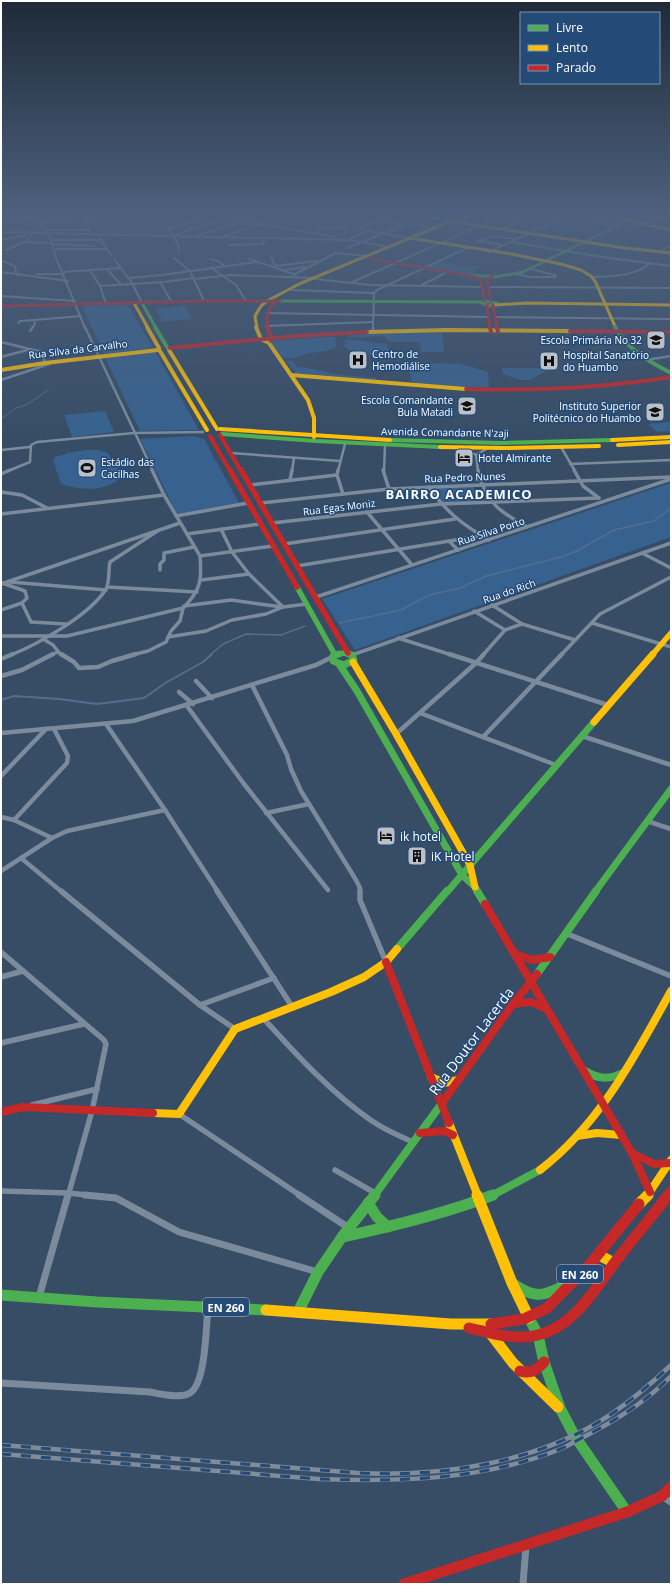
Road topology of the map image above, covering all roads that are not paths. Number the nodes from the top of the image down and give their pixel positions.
1 (71, 290) edge
2 (101, 290) edge
3 (135, 290) edge
4 (165, 290) edge
5 (200, 290) edge
6 (240, 290) edge
7 (285, 290) edge
8 (292, 290) joint
9 (378, 290) edge
10 (486, 290) edge
11 (599, 290) edge
12 (374, 293) junction
13 (1, 296) edge
14 (171, 301) junction
15 (204, 301) junction
16 (246, 301) junction
17 (267, 301) junction
18 (275, 301) junction
19 (76, 302) junction
20 (374, 302) junction
21 (134, 303) junction
22 (489, 303) junction
23 (106, 304) junction
24 (605, 304) junction
25 (143, 305) junction
26 (671, 305) edge
27 (1, 306) edge
28 (267, 313) junction
29 (81, 316) junction
30 (373, 316) junction
31 (492, 317) junction
32 (611, 318) junction
33 (671, 319) edge
34 (34, 320) junction
35 (372, 322) junction
36 (18, 323) dead end
37 (266, 326) junction
38 (30, 331) dead end
39 (494, 331) junction
40 (373, 332) junction
41 (618, 332) junction
42 (671, 333) edge
43 (267, 339) junction
44 (1, 342) edge
45 (12, 345) junction
46 (1, 346) edge
47 (33, 349) junction
48 (169, 349) junction
49 (159, 350) junction
50 (99, 356) junction
51 (671, 356) edge
52 (1, 357) edge
53 (646, 360) junction
54 (48, 362) junction
55 (1, 370) edge
56 (671, 372) edge
57 (291, 375) junction
58 (671, 377) edge
59 (1, 380) edge
60 (220, 432) junction
61 (134, 433) junction
62 (207, 433) junction
63 (272, 436) junction
64 (314, 437) junction
65 (670, 442) edge
66 (612, 443) junction
67 (345, 444) junction
68 (406, 444) junction
69 (542, 445) junction
70 (385, 446) junction
71 (30, 447) junction
72 (561, 447) junction
73 (464, 448) junction
74 (488, 448) junction
75 (1, 450) edge
76 (232, 453) junction
77 (476, 455) junction
78 (294, 458) junction
79 (671, 460) edge
80 (340, 461) junction
81 (570, 464) junction
82 (1, 474) edge
83 (338, 475) junction
84 (636, 478) junction
85 (671, 478) edge
86 (290, 480) junction
87 (579, 480) junction
88 (250, 485) junction
89 (480, 485) junction
90 (429, 487) junction
91 (643, 488) junction
92 (389, 489) junction
93 (1, 492) edge
94 (343, 494) junction
95 (164, 495) junction
96 (598, 498) junction
97 (577, 499) junction
98 (604, 501) junction
99 (490, 502) junction
100 (248, 504) junction
101 (261, 504) junction
102 (441, 504) junction
103 (589, 507) junction
104 (47, 508) junction
105 (367, 512) junction
106 (1, 514) edge
107 (176, 516) junction
108 (455, 519) junction
109 (272, 522) junction
110 (180, 523) junction
111 (260, 524) junction
112 (527, 527) junction
113 (221, 529) junction
114 (159, 530) junction
115 (382, 530) junction
116 (187, 534) junction
117 (480, 536) junction
118 (488, 540) junction
119 (449, 541) junction
120 (671, 543) edge
121 (284, 544) junction
122 (273, 546) junction
123 (194, 547) junction
124 (399, 550) junction
125 (458, 550) junction
126 (232, 552) junction
127 (642, 553) junction
128 (200, 556) junction
129 (412, 565) junction
130 (297, 566) junction
131 (671, 568) edge
132 (160, 570) dead end
133 (249, 574) junction
134 (671, 577) edge
135 (201, 580) junction
136 (9, 581) junction
137 (2, 583) edge
138 (106, 589) junction
139 (197, 592) junction
140 (316, 597) junction
141 (22, 603) junction
142 (307, 604) junction
143 (492, 605) junction
144 (183, 607) junction
145 (283, 607) junction
146 (1, 610) edge
147 (474, 611) junction
148 (592, 623) junction
149 (66, 624) junction
150 (522, 624) junction
151 (505, 630) junction
152 (671, 633) edge
153 (1, 636) edge
154 (168, 637) junction
155 (45, 638) junction
156 (398, 638) junction
157 (575, 640) junction
158 (661, 644) junction
159 (671, 647) edge
160 (58, 652) junction
161 (351, 657) junction
162 (1, 659) edge
163 (335, 660) junction
164 (476, 663) junction
165 (1, 676) edge
166 (196, 681) dead end
167 (535, 682) junction
168 (252, 685) junction
169 (179, 692) dead end
170 (212, 698) junction
171 (193, 704) junction
172 (608, 705) junction
173 (187, 706) junction
174 (420, 713) junction
175 (106, 724) junction
176 (46, 729) junction
177 (54, 729) junction
178 (1, 733) edge
179 (396, 734) junction
180 (582, 736) junction
181 (483, 737) junction
182 (556, 765) junction
183 (671, 765) edge
184 (1, 776) edge
185 (671, 788) edge
186 (309, 804) junction
187 (165, 810) junction
188 (266, 813) junction
189 (1, 817) edge
190 (14, 820) junction
191 (647, 821) junction
192 (671, 829) edge
193 (52, 838) junction
194 (21, 858) junction
195 (470, 865) junction
196 (1, 870) edge
197 (462, 875) junction
198 (474, 887) junction
199 (328, 890) dead end
200 (565, 932) junction
201 (1, 952) edge
202 (515, 954) junction
203 (550, 957) junction
204 (386, 962) junction
205 (23, 971) junction
206 (671, 976) edge
207 (1, 977) edge
208 (274, 978) junction
209 (532, 984) junction
210 (671, 991) edge
211 (513, 1004) junction
212 (200, 1005) junction
213 (293, 1008) junction
214 (548, 1010) junction
215 (264, 1019) junction
216 (84, 1024) junction
217 (235, 1029) junction
218 (1, 1043) edge
219 (579, 1065) junction
220 (623, 1073) junction
221 (430, 1076) junction
222 (459, 1080) junction
223 (97, 1089) junction
224 (441, 1103) junction
225 (603, 1103) junction
226 (23, 1107) junction
227 (92, 1111) junction
228 (1, 1112) edge
229 (178, 1114) junction
230 (420, 1133) junction
231 (453, 1135) junction
232 (621, 1135) junction
233 (577, 1136) junction
234 (413, 1142) junction
235 (632, 1153) junction
236 (670, 1161) edge
237 (335, 1170) dead end
238 (1, 1190) edge
239 (671, 1190) edge
240 (650, 1192) junction
241 (69, 1193) junction
242 (375, 1193) junction
243 (481, 1201) junction
244 (368, 1203) junction
245 (388, 1227) junction
246 (349, 1228) junction
247 (342, 1237) junction
248 (599, 1254) junction
249 (614, 1263) junction
250 (318, 1272) junction
251 (574, 1280) junction
252 (512, 1283) junction
253 (1, 1295) edge
254 (39, 1297) junction
255 (208, 1306) junction
256 (298, 1312) junction
257 (529, 1318) junction
258 (451, 1324) junction
259 (490, 1333) junction
260 (538, 1335) junction
261 (544, 1362) junction
262 (520, 1371) junction
263 (1, 1382) edge
264 (560, 1408) junction
265 (671, 1487) edge
266 (662, 1496) junction
267 (671, 1502) edge
268 (627, 1512) junction
269 (526, 1544) junction
270 (404, 1584) edge
271 (523, 1584) edge

1 - 19 street
2 - 23 street
3 - 25 street
4 - 14 street
5 - 15 street
6 - 16 street
7 - 17 street
8 - 12 street
8 - 18 street
9 - 12 street
10 - 22 street
11 - 24 street
12 - 20 street
13 - 19 street
14 - 15 street
14 - 25 street
15 - 16 street
16 - 17 street
17 - 18 street
17 - 43 street
18 - 20 street
18 - 28 street
19 - 23 street
19 - 27 street
19 - 29 street
20 - 22 street
20 - 30 street
21 - 23 street
21 - 25 street
21 - 49 street
22 - 24 street
22 - 31 street
24 - 26 street
24 - 32 street
25 - 48 street
28 - 30 street
28 - 37 street
29 - 34 street
29 - 50 street
30 - 31 street
30 - 35 street
31 - 32 street
31 - 39 street
32 - 33 street
32 - 41 street
34 - 36 street
34 - 38 street
35 - 37 street
35 - 40 street
37 - 43 street
39 - 40 street
39 - 41 street
40 - 43 street
41 - 42 street
41 - 53 street
43 - 48 street
43 - 57 street
44 - 45 street
45 - 46 street
45 - 47 street
47 - 52 street
47 - 54 street
48 - 49 street, Rua Silva da Carvalho
48 - 60 street
49 - 50 street, Rua Silva da Carvalho
49 - 62 street
50 - 54 street, Rua Silva da Carvalho
50 - 61 street
51 - 53 street
53 - 56 street
54 - 55 street, Rua Silva da Carvalho
54 - 59 street
57 - 58 street
57 - 64 street
60 - 62 street, Avenida Comandante N'zaji
60 - 63 street, Avenida Comandante N'zaji
60 - 76 street
61 - 62 street
61 - 71 street
61 - 95 street
62 - 100 street
63 - 64 street, Avenida Comandante N'zaji
63 - 67 street, Avenida Comandante N'zaji
64 - 68 street, Avenida Comandante N'zaji
65 - 66 street, Avenida Comandante N'zaji
66 - 69 street, Avenida Comandante N'zaji
66 - 72 street, Avenida Comandante N'zaji
67 - 70 street, Avenida Comandante N'zaji
67 - 80 street
68 - 69 street, Avenida Comandante N'zaji
68 - 70 street, Avenida Comandante N'zaji
68 - 73 street, Avenida Comandante N'zaji
69 - 72 street, Avenida Comandante N'zaji
69 - 74 street, Avenida Comandante N'zaji
70 - 92 street
71 - 75 street
71 - 82 street
72 - 81 street
73 - 74 street, Avenida Comandante N'zaji
73 - 77 street
74 - 77 street
76 - 78 street
76 - 88 street
77 - 89 street
78 - 80 street
78 - 86 street
79 - 81 street
80 - 83 street
81 - 87 street
83 - 86 street
83 - 94 street
84 - 85 street, Rua Pedro Nunes
84 - 87 street, Rua Pedro Nunes
84 - 91 street
85 - 91 street, Rua Silva Porto
86 - 88 street
87 - 89 street, Rua Pedro Nunes
87 - 96 street
88 - 101 street
89 - 90 street, Rua Pedro Nunes
89 - 99 street
90 - 92 street, Rua Pedro Nunes
90 - 102 street
91 - 98 street, Rua Silva Porto
92 - 94 street, Rua Pedro Nunes
93 - 104 street
94 - 101 street, Rua Pedro Nunes
95 - 104 street
95 - 107 street
96 - 97 street, Rua Egas Moniz
96 - 98 street
97 - 99 street, Rua Egas Moniz
97 - 103 street
98 - 103 street, Rua Silva Porto
99 - 102 street, Rua Egas Moniz
99 - 112 street
100 - 107 street
100 - 111 street
101 - 109 street
102 - 105 street, Rua Egas Moniz
102 - 108 street
103 - 112 street, Rua Silva Porto
104 - 106 street
105 - 109 street, Rua Egas Moniz
105 - 115 street
107 - 110 street
108 - 115 street
108 - 117 street
109 - 121 street
110 - 114 street
110 - 116 street
111 - 113 street
111 - 122 street
112 - 118 street, Rua Silva Porto
113 - 116 street
113 - 126 street
114 - 136 street
114 - 138 street
115 - 121 street
115 - 124 street
116 - 123 street
117 - 118 street
117 - 119 street
118 - 125 street, Rua Silva Porto
119 - 124 street
119 - 125 street
120 - 127 street, Rua do Rich
121 - 130 street
122 - 126 street
122 - 142 street
123 - 128 street
123 - 132 street
124 - 129 street
124 - 130 street
125 - 129 street, Rua Silva Porto
126 - 128 street
126 - 133 street
127 - 131 street
127 - 143 street, Rua do Rich
128 - 135 street
129 - 140 street, Rua Silva Porto
130 - 140 street
133 - 135 street
133 - 145 street
134 - 148 street
135 - 139 street
136 - 137 street
136 - 138 street
137 - 141 street
138 - 139 street
138 - 149 street
139 - 144 street
140 - 161 street
141 - 146 street
141 - 149 street
142 - 145 street
142 - 163 street
143 - 147 street, Rua do Rich
143 - 150 street
144 - 145 street
144 - 154 street
144 - 155 street
145 - 154 street
147 - 151 street
147 - 156 street, Rua do Rich
148 - 157 street
148 - 158 street
149 - 155 street
150 - 151 street
150 - 157 street
151 - 164 street
152 - 158 street
153 - 155 street
154 - 160 street
155 - 160 street
155 - 162 street
156 - 161 street, Rua do Rich
156 - 164 street
157 - 167 street
158 - 159 street
158 - 172 street
160 - 165 street
161 - 163 street
161 - 163 street
161 - 179 street
163 - 168 street
163 - 197 street
164 - 167 street
164 - 174 street
166 - 170 street
167 - 172 street
167 - 181 street
168 - 170 street
168 - 186 street
169 - 171 street
170 - 171 street
171 - 173 street
172 - 180 street
173 - 175 street
173 - 188 street
174 - 179 street
174 - 181 street
175 - 177 street
175 - 187 street
176 - 177 street
176 - 178 street
176 - 184 street
177 - 190 street
179 - 195 street
180 - 182 street
180 - 183 street
181 - 182 street
182 - 195 street
185 - 191 street, Rua Doutor Lacerda
186 - 188 street
186 - 204 street
187 - 193 street
187 - 208 street
188 - 199 street
189 - 190 street
190 - 193 street
191 - 192 street
191 - 200 street, Rua Doutor Lacerda
193 - 194 street
194 - 196 street
194 - 212 street
195 - 197 street
195 - 198 street
197 - 198 street
197 - 204 street
198 - 202 street
200 - 203 street, Rua Doutor Lacerda
200 - 206 street
201 - 205 street
202 - 203 street
202 - 209 street
203 - 209 street, Rua Doutor Lacerda
204 - 213 street
204 - 221 street
205 - 207 street
205 - 216 street
208 - 212 street
208 - 213 street
209 - 211 street, Rua Doutor Lacerda
209 - 214 street
210 - 220 street
211 - 214 street
211 - 222 street, Rua Doutor Lacerda
212 - 217 street
213 - 215 street
214 - 219 street
215 - 217 street
215 - 234 street
216 - 218 street
216 - 223 street
217 - 229 street
219 - 220 street
219 - 225 street
220 - 225 street
221 - 222 street
221 - 224 street
222 - 224 street, Rua Doutor Lacerda
223 - 226 street
223 - 227 street
224 - 230 street, Rua Doutor Lacerda
224 - 231 street
225 - 232 street
225 - 233 street
226 - 227 street
226 - 228 street
227 - 229 street
227 - 241 street
229 - 246 street
230 - 231 street
230 - 234 street, Rua Doutor Lacerda
231 - 243 street
232 - 233 street
232 - 235 street
233 - 243 street
234 - 242 street, Rua Doutor Lacerda
235 - 236 street
235 - 240 street
236 - 240 street, EN 260
237 - 242 street
238 - 241 street
239 - 249 street, EN 260
240 - 248 street, EN 260
241 - 250 street
241 - 254 street
242 - 244 street, Rua Doutor Lacerda
243 - 245 street
243 - 252 street
244 - 245 street
244 - 246 street, Rua Doutor Lacerda
245 - 247 street
246 - 247 street, Rua Doutor Lacerda
247 - 250 street, Rua Doutor Lacerda
248 - 249 street
248 - 251 street, EN 260
249 - 260 street, EN 260
250 - 256 street, Rua Doutor Lacerda
251 - 252 street
251 - 257 street, EN 260
252 - 257 street
253 - 254 street, EN 260
254 - 255 street, EN 260
255 - 256 street, EN 260
255 - 263 street
256 - 258 street, EN 260
257 - 258 street, EN 260
257 - 260 street
258 - 259 street, EN 260
259 - 260 street, EN 260
259 - 262 street
260 - 261 street
261 - 262 street
261 - 264 street
262 - 264 street
264 - 268 street
265 - 266 street
266 - 267 street
266 - 268 street
268 - 269 street
269 - 270 street
269 - 271 street

